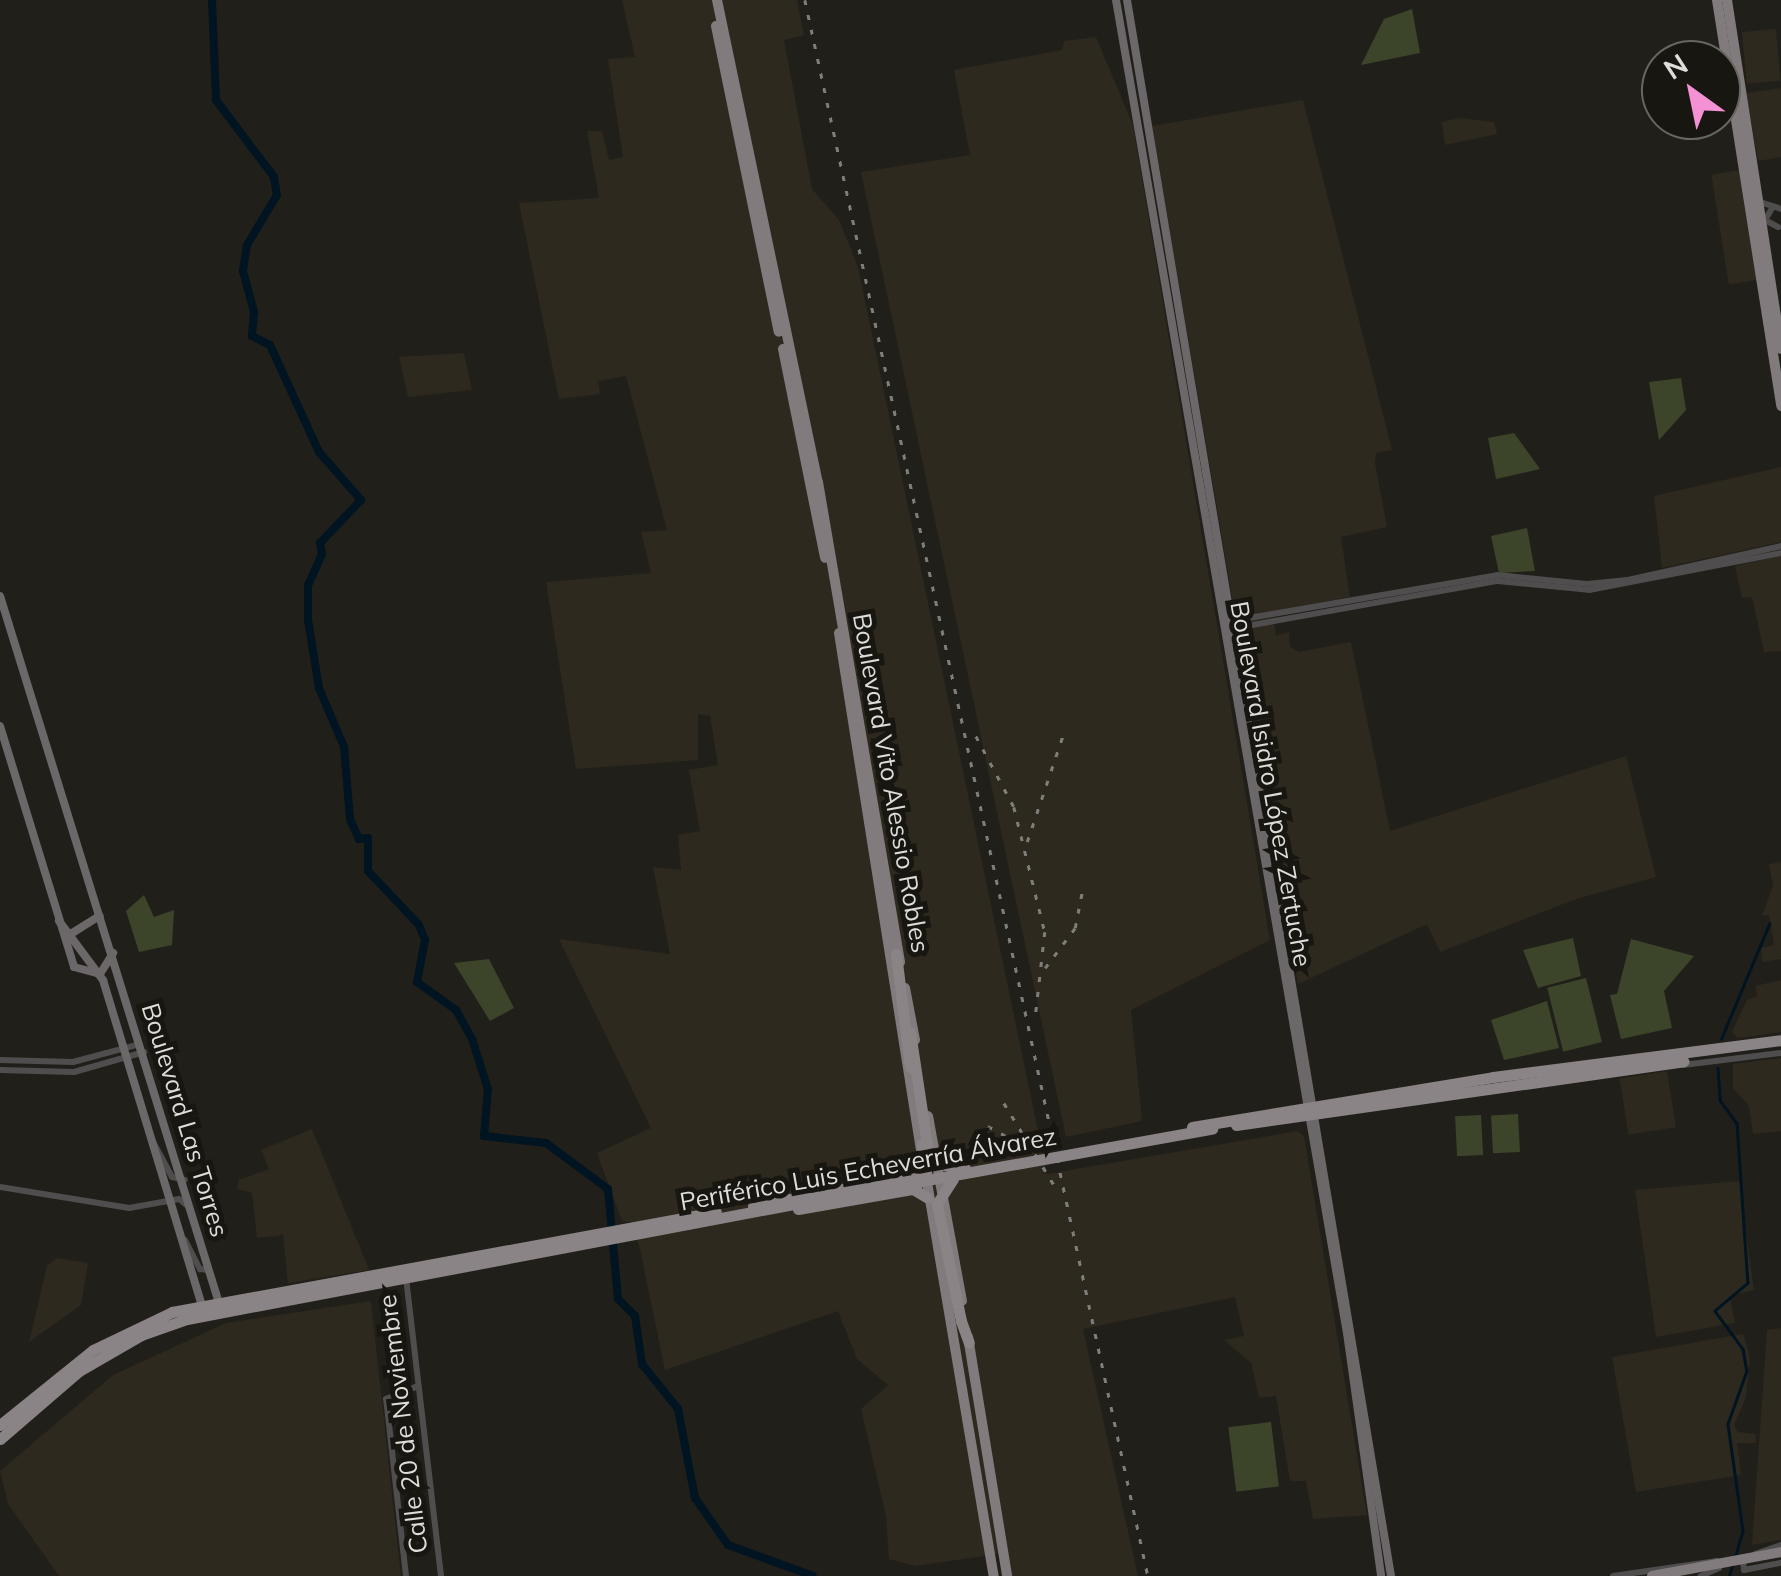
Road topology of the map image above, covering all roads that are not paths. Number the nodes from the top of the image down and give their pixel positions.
1 (714, 0) edge
2 (1116, 0) edge
3 (1127, 0) edge
4 (1717, 0) edge
5 (1727, 0) edge
6 (1758, 199) junction
7 (1771, 210) junction
8 (1781, 210) edge
9 (1780, 226) edge
10 (1163, 243) junction
11 (1766, 248) junction
12 (1781, 349) edge
13 (1781, 406) edge
14 (1777, 550) edge
15 (1, 601) edge
16 (1227, 626) junction
17 (0, 726) edge
18 (858, 728) junction
19 (100, 916) junction
20 (84, 927) junction
21 (106, 935) junction
22 (67, 936) junction
23 (896, 940) junction
24 (112, 953) junction
25 (896, 954) junction
26 (100, 974) junction
27 (1777, 1044) edge
28 (143, 1048) junction
29 (124, 1053) junction
30 (0, 1060) edge
31 (1638, 1063) junction
32 (148, 1065) junction
33 (1568, 1067) junction
34 (128, 1068) junction
35 (0, 1070) edge
36 (1615, 1071) junction
37 (1493, 1077) junction
38 (1459, 1092) junction
39 (1311, 1109) junction
40 (150, 1137) junction
41 (966, 1171) junction
42 (926, 1172) junction
43 (907, 1175) junction
44 (185, 1180) junction
45 (0, 1187) edge
46 (912, 1190) junction
47 (946, 1193) junction
48 (170, 1201) junction
49 (798, 1201) junction
50 (930, 1204) junction
51 (752, 1206) junction
52 (769, 1209) junction
53 (624, 1232) junction
54 (181, 1235) junction
55 (202, 1245) junction
56 (210, 1270) junction
57 (406, 1272) junction
58 (218, 1299) junction
59 (202, 1305) junction
60 (969, 1343) junction
61 (419, 1386) junction
62 (4, 1426) edge
63 (0, 1438) edge
64 (992, 1488) junction
65 (978, 1491) junction
66 (1000, 1528) junction
67 (987, 1534) junction
68 (1781, 1554) edge
69 (1004, 1563) junction
70 (1735, 1563) junction
71 (1625, 1575) edge
72 (406, 1576) edge
73 (441, 1576) edge
74 (994, 1576) edge
75 (1007, 1576) edge
76 (1382, 1576) edge
77 (1391, 1576) edge
78 (1612, 1576) edge
79 (1652, 1576) edge
80 (1671, 1576) edge
81 (1701, 1576) edge

1 - 18 main road, Boulevard Vito Alessio Robles
2 - 10 main road, Boulevard Isidro López Zertuche
3 - 10 main road, Boulevard Isidro López Zertuche
4 - 13 main road
5 - 6 main road
6 - 7 street
6 - 11 main road
7 - 8 street
7 - 9 street
9 - 11 street
10 - 16 main road, Boulevard Isidro López Zertuche
11 - 12 main road
14 - 16 street
15 - 19 main road, Boulevard Las Torres
16 - 39 main road, Boulevard Isidro López Zertuche
17 - 22 main road, Boulevard Las Torres
18 - 23 main road, Boulevard Vito Alessio Robles
18 - 42 main road, Boulevard Vito Alessio Robles
19 - 20 main road
19 - 21 main road, Boulevard Las Torres
20 - 21 main road
20 - 22 main road
21 - 24 main road, Boulevard Las Torres
22 - 26 main road, Boulevard Las Torres
22 - 26 main road, Boulevard Las Torres
23 - 25 highway
23 - 47 main road, Boulevard Vito Alessio Robles
24 - 26 main road
24 - 28 main road, Boulevard Las Torres
25 - 41 highway, bridge
25 - 42 highway
26 - 29 main road, Boulevard Las Torres
27 - 31 highway, Periférico Luis Echeverría Álvarez
28 - 29 street
28 - 32 main road, Boulevard Las Torres
29 - 30 street
29 - 34 main road, Boulevard Las Torres
29 - 35 street
31 - 33 highway, Periférico Luis Echeverría Álvarez
31 - 36 highway, Periférico Luis Echeverría Álvarez
32 - 34 street
32 - 44 main road, Boulevard Las Torres
33 - 36 highway
33 - 37 highway, Periférico Luis Echeverría Álvarez
34 - 40 main road, Boulevard Las Torres
36 - 38 highway, Periférico Luis Echeverría Álvarez
37 - 38 highway
37 - 39 highway, Periférico Luis Echeverría Álvarez
38 - 39 highway, Periférico Luis Echeverría Álvarez
39 - 41 highway, Periférico Luis Echeverría Álvarez, bridge
39 - 76 main road, Boulevard Isidro López Zertuche
39 - 77 main road, Boulevard Isidro López Zertuche
40 - 44 street
40 - 48 main road, Boulevard Las Torres
41 - 49 highway, Periférico Luis Echeverría Álvarez, bridge
41 - 60 highway, bridge
42 - 43 highway
42 - 46 highway
42 - 47 highway
42 - 50 main road, Boulevard Vito Alessio Robles
43 - 46 highway
43 - 51 highway
44 - 55 main road, Boulevard Las Torres
45 - 48 street
46 - 50 highway
46 - 52 highway
47 - 50 main road
47 - 60 main road, Boulevard Vito Alessio Robles
48 - 54 main road, Boulevard Las Torres
48 - 55 street
49 - 51 highway, Periférico Luis Echeverría Álvarez
49 - 52 highway, Periférico Luis Echeverría Álvarez
50 - 65 main road, Boulevard Vito Alessio Robles
51 - 53 highway, Periférico Luis Echeverría Álvarez
52 - 53 highway, Periférico Luis Echeverría Álvarez
53 - 57 highway, Periférico Luis Echeverría Álvarez
54 - 56 street
54 - 59 main road, Boulevard Las Torres
55 - 56 main road, Boulevard Las Torres
56 - 58 main road, Boulevard Las Torres
57 - 58 highway, Periférico Luis Echeverría Álvarez
57 - 58 highway, Periférico Luis Echeverría Álvarez
57 - 61 street, Calle 20 de Noviembre
58 - 59 highway, Periférico Luis Echeverría Álvarez
59 - 62 highway, Periférico Luis Echeverría Álvarez
60 - 64 main road, Boulevard Vito Alessio Robles
61 - 72 street
61 - 73 street, Calle 20 de Noviembre
62 - 63 highway, Periférico Luis Echeverría Álvarez
64 - 65 main road
64 - 66 main road, Boulevard Vito Alessio Robles
65 - 66 main road
65 - 67 main road, Boulevard Vito Alessio Robles
66 - 69 main road, Boulevard Vito Alessio Robles
67 - 69 main road
67 - 74 main road, Boulevard Vito Alessio Robles
68 - 70 main road
69 - 75 main road, Boulevard Vito Alessio Robles
70 - 71 street
70 - 79 main road
70 - 80 main road
70 - 81 street
71 - 78 street

